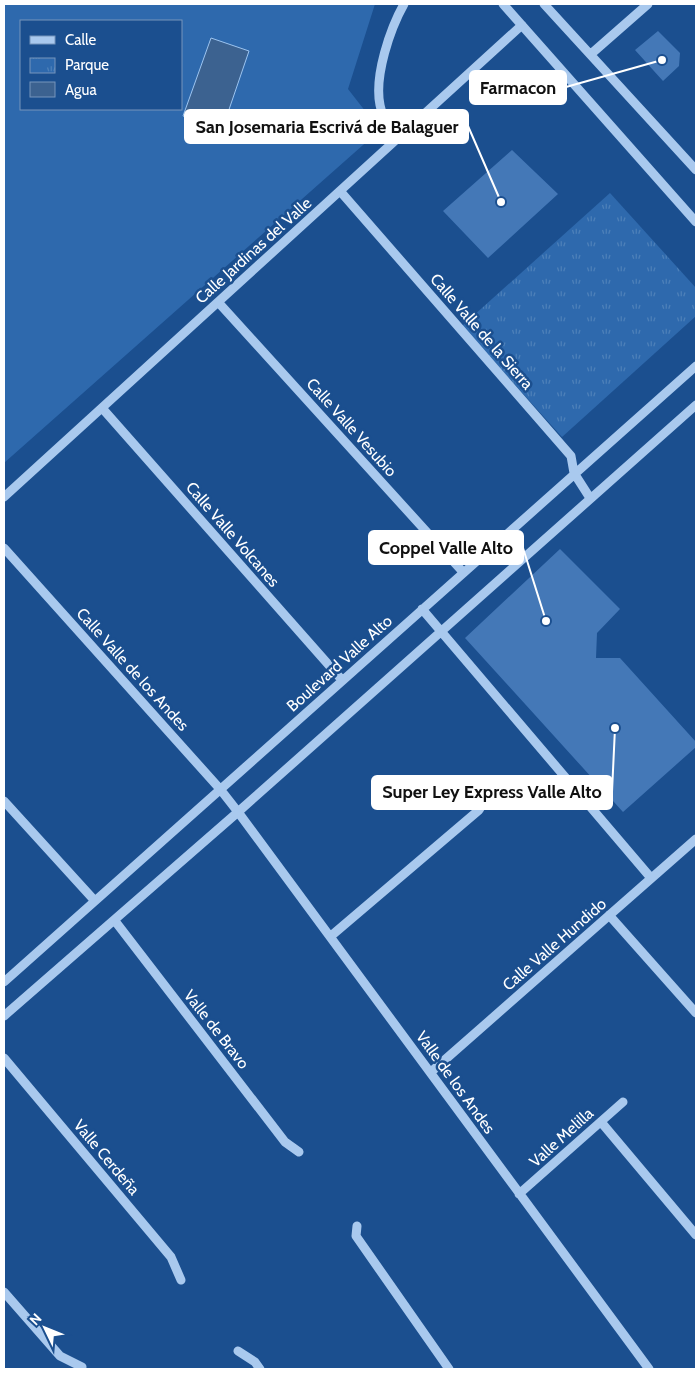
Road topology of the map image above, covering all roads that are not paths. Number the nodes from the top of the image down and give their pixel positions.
1 (404, 4) edge
2 (503, 4) edge
3 (544, 4) edge
4 (648, 4) edge
5 (522, 25) junction
6 (591, 54) junction
7 (395, 140) junction
8 (696, 170) edge
9 (340, 191) junction
10 (696, 222) edge
11 (218, 302) junction
12 (696, 366) edge
13 (696, 405) edge
14 (102, 408) junction
15 (574, 473) junction
16 (4, 497) edge
17 (590, 498) junction
18 (4, 548) edge
19 (463, 572) junction
20 (422, 609) junction
21 (441, 632) junction
22 (342, 680) junction
23 (494, 785) dead end
24 (220, 789) junction
25 (4, 801) edge
26 (238, 812) junction
27 (696, 838) edge
28 (652, 878) junction
29 (95, 901) junction
30 (609, 915) junction
31 (114, 921) junction
32 (331, 936) junction
33 (4, 982) edge
34 (696, 1012) edge
35 (4, 1016) edge
36 (4, 1058) edge
37 (431, 1072) junction
38 (623, 1102) dead end
39 (601, 1122) junction
40 (299, 1152) dead end
41 (519, 1194) junction
42 (357, 1226) dead end
43 (696, 1235) edge
44 (181, 1280) dead end
45 (4, 1292) edge
46 (238, 1350) dead end
47 (82, 1367) dead end
48 (260, 1369) edge
49 (449, 1369) edge
50 (649, 1369) edge

1 - 7 street
2 - 5 street
3 - 6 street
4 - 6 street
5 - 7 street, Calle Jardinas del Valle
5 - 10 street
6 - 8 street
7 - 9 street, Calle Jardinas del Valle
9 - 11 street, Calle Jardinas del Valle
9 - 15 street, Calle Valle de la Sierra
11 - 14 street, Calle Jardinas del Valle
11 - 19 street, Calle Valle Vesubio
12 - 15 street, Boulevard Valle Alto
13 - 17 street
14 - 16 street, Calle Jardinas del Valle
14 - 22 street, Calle Valle Volcanes
15 - 17 street, Calle Valle de la Sierra
15 - 19 street, Boulevard Valle Alto
17 - 21 street
18 - 24 street, Calle Valle de los Andes
19 - 20 street, Boulevard Valle Alto
20 - 21 street
20 - 22 street, Boulevard Valle Alto
21 - 26 street
21 - 28 street
22 - 24 street, Boulevard Valle Alto
23 - 32 street
24 - 26 street, Calle Valle de los Andes
24 - 29 street, Boulevard Valle Alto
25 - 29 street
26 - 31 street
26 - 32 street, Valle de los Andes
27 - 28 street, Calle Valle Hundido
28 - 30 street, Calle Valle Hundido
29 - 33 street, Boulevard Valle Alto
30 - 34 street
30 - 37 street, Calle Valle Hundido
31 - 35 street
31 - 40 street, Valle de Bravo
32 - 37 street, Valle de los Andes
36 - 44 street, Valle Cerdeña
37 - 41 street, Valle de los Andes
38 - 39 street, Valle Melilla
39 - 41 street, Valle Melilla
39 - 43 street
41 - 50 street, Valle de los Andes
42 - 49 street
45 - 47 street
46 - 48 street

